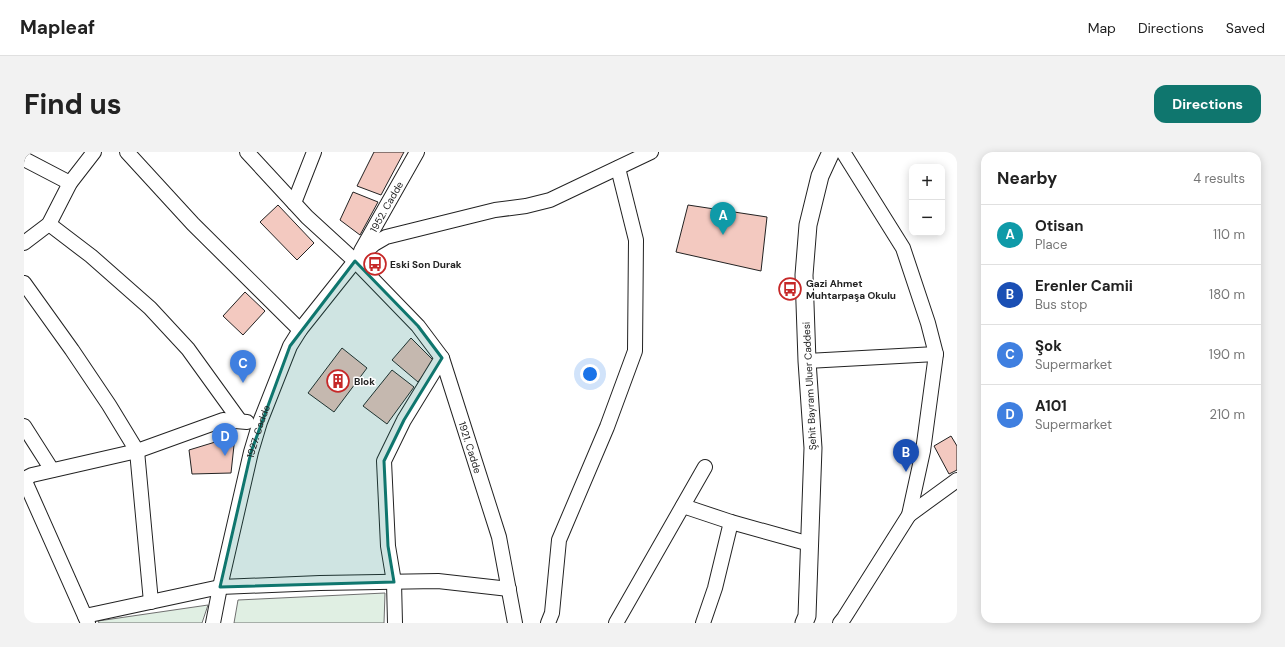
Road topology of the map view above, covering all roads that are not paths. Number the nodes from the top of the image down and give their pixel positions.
1 (94, 152) edge
2 (127, 152) edge
3 (247, 152) edge
4 (314, 152) edge
5 (417, 152) edge
6 (651, 152) edge
7 (832, 152) edge
8 (843, 152) edge
9 (24, 159) edge
10 (618, 168) junction
11 (70, 183) junction
12 (294, 203) junction
13 (49, 224) junction
14 (24, 243) edge
15 (355, 262) junction
16 (24, 283) edge
17 (300, 330) junction
18 (936, 354) junction
19 (442, 358) junction
20 (807, 361) junction
21 (240, 421) junction
22 (260, 422) junction
23 (24, 426) edge
24 (137, 451) junction
25 (705, 467) dead end
26 (52, 470) junction
27 (24, 479) edge
28 (956, 481) edge
29 (683, 506) junction
30 (909, 515) junction
31 (731, 522) junction
32 (810, 544) junction
33 (394, 582) junction
34 (220, 587) junction
35 (509, 589) junction
36 (150, 602) junction
37 (86, 620) edge
38 (213, 623) edge
39 (394, 623) edge
40 (515, 623) edge
41 (548, 623) edge
42 (616, 623) edge
43 (703, 623) edge
44 (804, 623) edge
45 (840, 623) edge

1 - 11 street
2 - 17 street
3 - 12 street
4 - 12 street
5 - 15 street, 1952. Cadde
6 - 10 street
7 - 20 main road, Şehit Bayram Uluer Caddesi
8 - 18 street
9 - 11 street
10 - 15 street
10 - 41 street
11 - 13 street
12 - 15 street
13 - 14 street
13 - 21 street
15 - 17 street, 1927. Cadde
15 - 19 street, 1921. Cadde
16 - 24 street
17 - 22 street, 1927. Cadde
18 - 20 street
18 - 30 street
19 - 33 street
19 - 35 street, 1921. Cadde
20 - 32 main road, Şehit Bayram Uluer Caddesi
21 - 22 street
21 - 24 street
22 - 34 street, 1927. Cadde
23 - 26 street
24 - 26 street
24 - 36 street
25 - 29 street
26 - 27 street
27 - 37 street
28 - 30 street
29 - 31 street
29 - 42 street
30 - 45 street
31 - 32 street
31 - 43 street
32 - 44 main road, Şehit Bayram Uluer Caddesi
33 - 34 street
33 - 35 street
33 - 39 street
34 - 36 street
34 - 38 street, 1927. Cadde
35 - 40 street, 1921. Cadde
36 - 37 street

